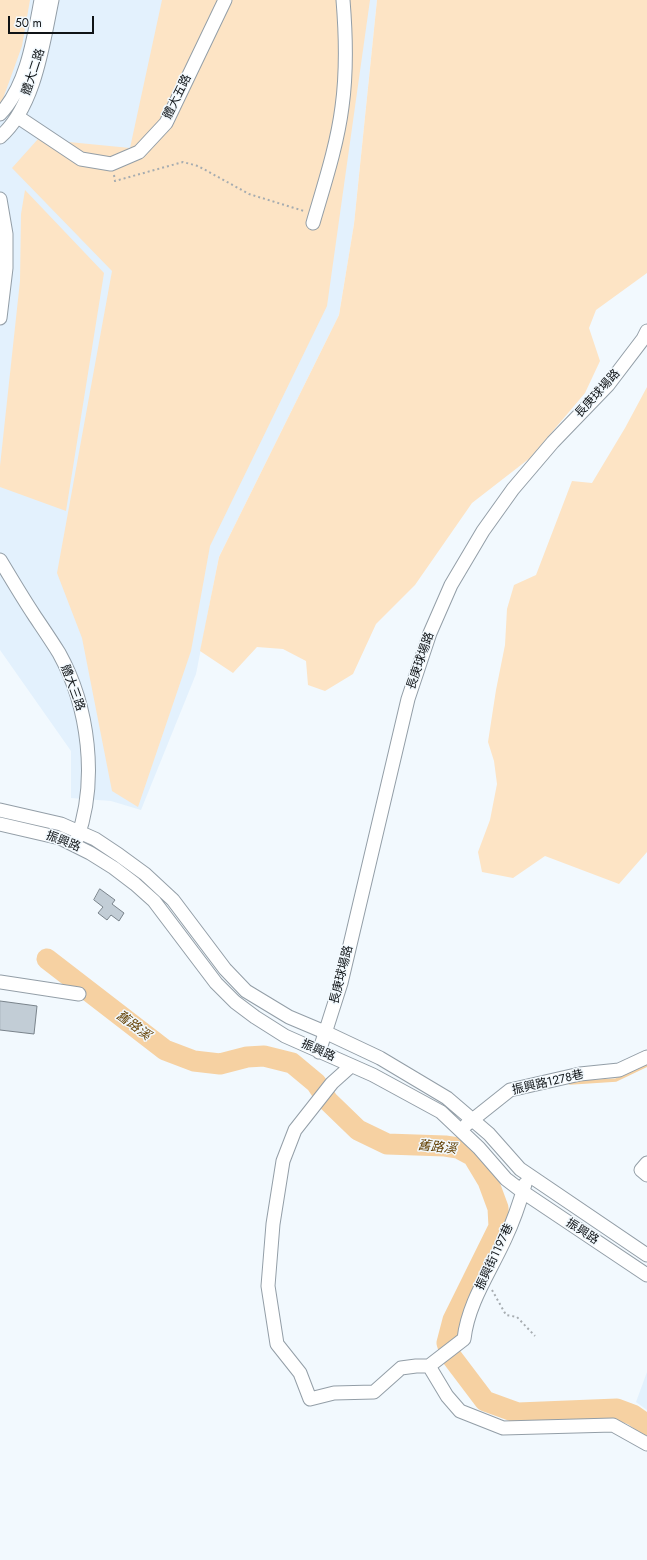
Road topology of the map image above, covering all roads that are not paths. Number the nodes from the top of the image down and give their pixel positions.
1 (41, 0) edge
2 (52, 0) edge
3 (225, 0) edge
4 (343, 0) edge
5 (0, 114) edge
6 (18, 117) junction
7 (0, 137) edge
8 (0, 199) edge
9 (314, 218) road end
10 (0, 318) edge
11 (647, 331) edge
12 (0, 560) edge
13 (0, 810) edge
14 (0, 824) edge
15 (80, 831) junction
16 (74, 845) junction
17 (0, 982) edge
18 (79, 994) dead end
19 (327, 1032) junction
20 (319, 1052) junction
21 (647, 1056) edge
22 (351, 1066) junction
23 (472, 1120) junction
24 (460, 1130) junction
25 (647, 1163) edge
26 (527, 1174) junction
27 (647, 1175) edge
28 (522, 1192) junction
29 (647, 1255) edge
30 (647, 1275) edge
31 (429, 1366) junction
32 (647, 1444) edge

1 - 5 street, 體大二路
2 - 6 street, 體大二路
3 - 6 street, 體大五路
4 - 9 street
6 - 7 street, 體大二路
8 - 10 street
11 - 19 street, 長庚球場路
12 - 15 street, 體大三路
13 - 15 street, 振興路
14 - 16 street, 振興路
15 - 16 street, 體大三路
15 - 19 street, 振興路
16 - 20 street, 振興路
17 - 18 street
19 - 20 street, 長庚球場路
19 - 23 street, 振興路
20 - 22 street, 振興路
21 - 23 street, 振興路1278巷
22 - 24 street, 振興路
22 - 31 street
23 - 24 street, 振興路1278巷
23 - 26 street, 振興路
24 - 28 street, 振興路
25 - 27 street
26 - 28 street, 振興街1197巷
26 - 29 street, 振興路
28 - 30 street, 振興路
28 - 31 street, 振興街1197巷
31 - 32 street

